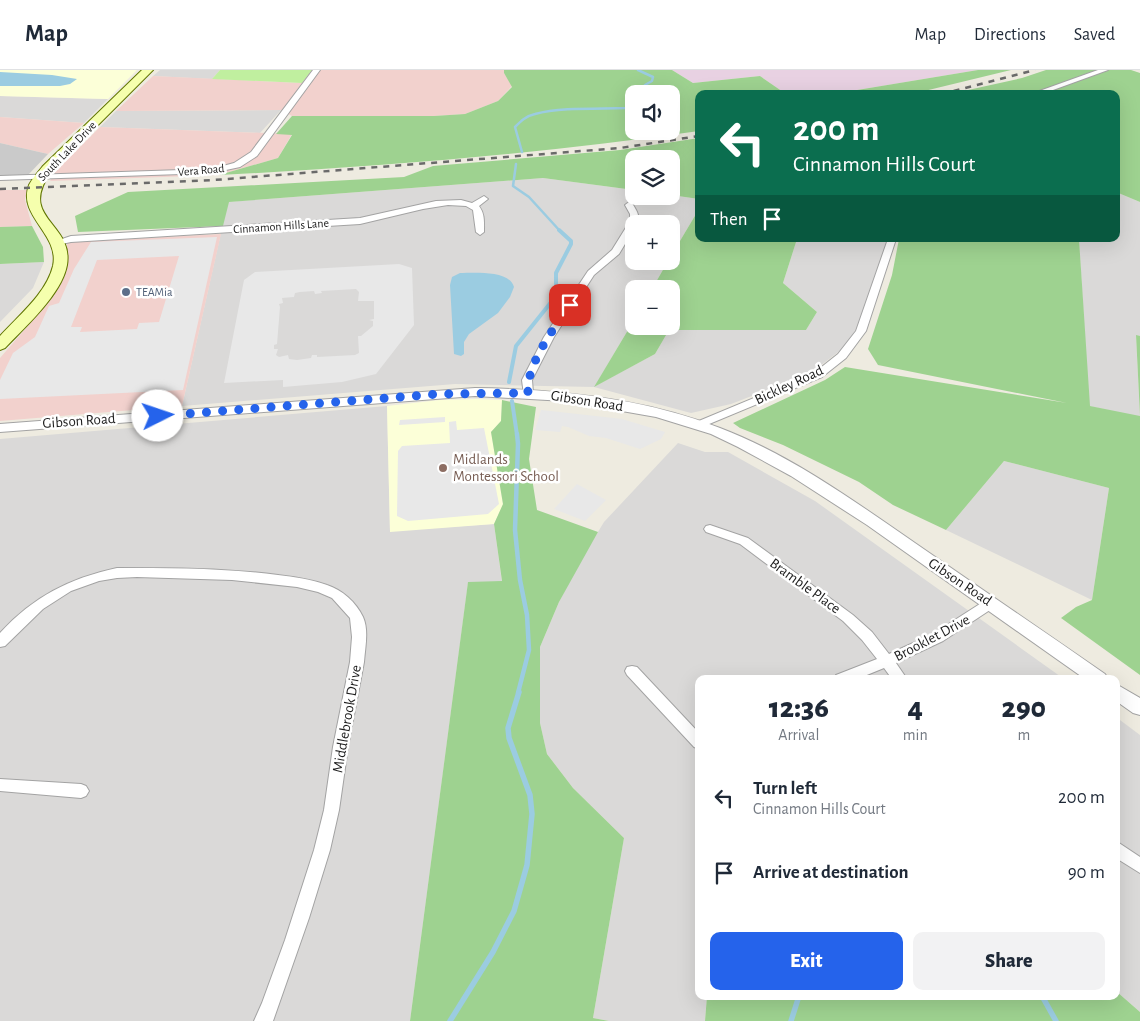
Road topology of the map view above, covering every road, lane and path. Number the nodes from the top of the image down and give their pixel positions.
1 (148, 70) edge
2 (317, 70) edge
3 (1105, 70) edge
4 (1046, 90) edge
5 (0, 178) edge
6 (39, 178) junction
7 (484, 199) dead end
8 (629, 205) dead end
9 (472, 206) junction
10 (480, 232) dead end
11 (57, 242) junction
12 (891, 242) edge
13 (0, 345) edge
14 (528, 393) junction
15 (698, 425) junction
16 (0, 428) edge
17 (710, 530) dead end
18 (991, 603) junction
19 (0, 642) edge
20 (886, 662) junction
21 (632, 671) dead end
22 (852, 675) edge
23 (897, 675) edge
24 (1093, 675) edge
25 (1120, 694) edge
26 (1140, 708) edge
27 (695, 739) edge
28 (0, 785) edge
29 (81, 791) dead end
30 (1120, 851) edge
31 (1140, 866) edge
32 (263, 1021) edge

1 - 6 main road, South Lake Drive
2 - 6 street, Vera Road
3 - 4 street
5 - 6 street, Vera Road
6 - 11 main road, South Lake Drive
7 - 9 street
8 - 14 street
9 - 10 street
9 - 11 street, Cinnamon Hills Lane
11 - 13 main road, South Lake Drive
12 - 15 street, Bickley Road
14 - 15 street, Gibson Road
14 - 16 street, Gibson Road
15 - 18 street, Gibson Road
17 - 20 street, Bramble Place
18 - 20 street, Brooklet Drive
18 - 24 street, Gibson Road
19 - 32 street, Middlebrook Drive
20 - 22 street, Brooklet Drive
20 - 23 street, Bramble Place
21 - 27 street
25 - 26 street
28 - 29 street
30 - 31 street

